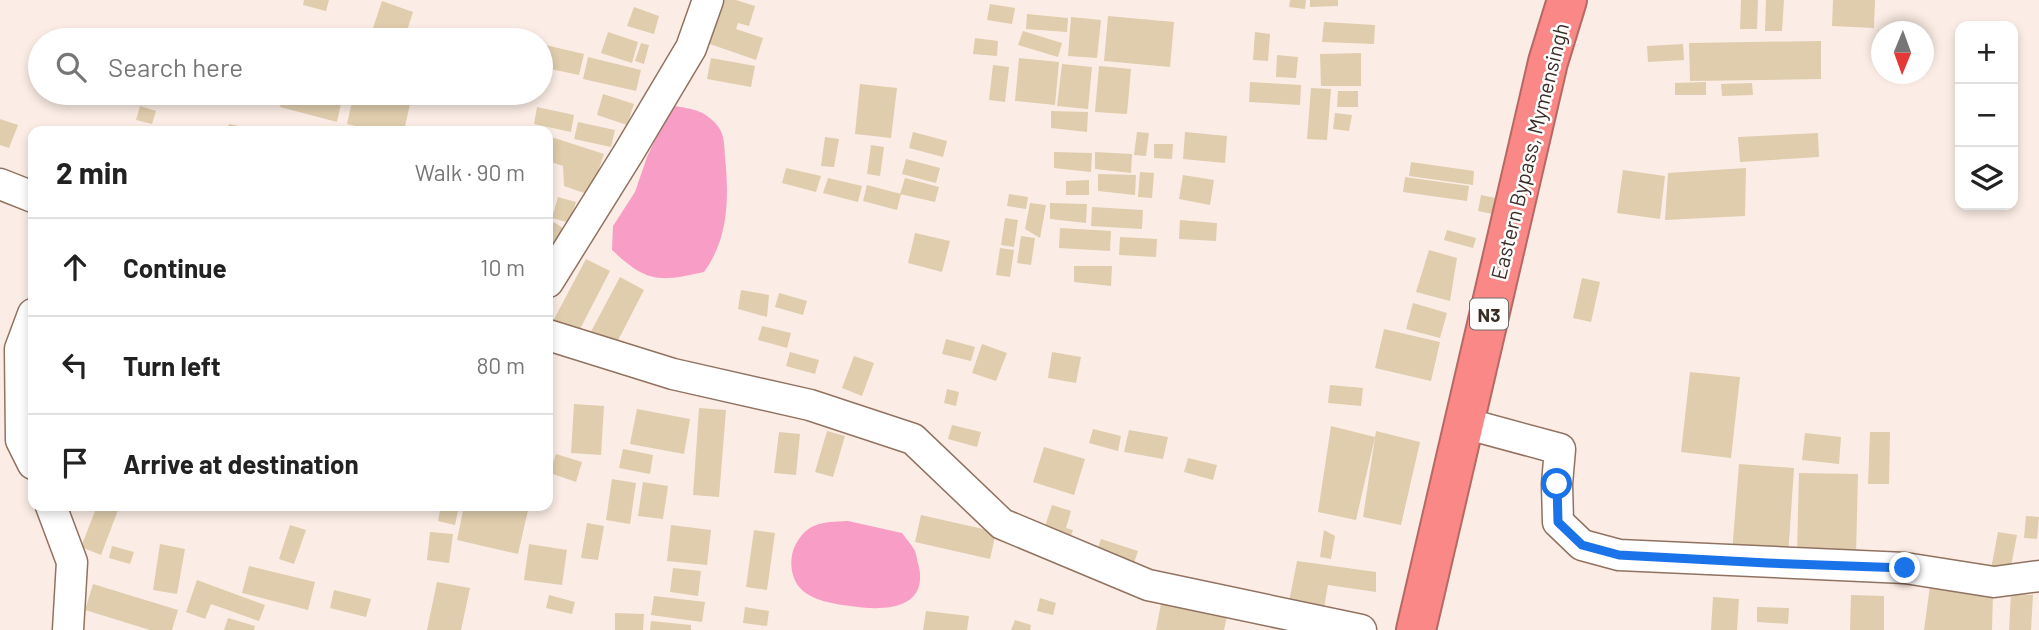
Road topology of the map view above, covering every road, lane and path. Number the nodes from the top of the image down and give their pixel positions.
1 (708, 0) edge
2 (1567, 0) edge
3 (0, 184) edge
4 (28, 195) edge
5 (553, 274) edge
6 (28, 327) edge
7 (553, 337) edge
8 (1464, 423) junction
9 (28, 455) edge
10 (53, 511) edge
11 (2039, 576) edge
12 (68, 630) edge
13 (1361, 630) edge
14 (1416, 630) edge

1 - 5 street
2 - 8 highway, Eastern Bypass, Mymensingh / N3
3 - 4 street
6 - 9 street
7 - 13 street
8 - 11 street
8 - 14 highway, Eastern Bypass, Mymensingh / N3
10 - 12 street

